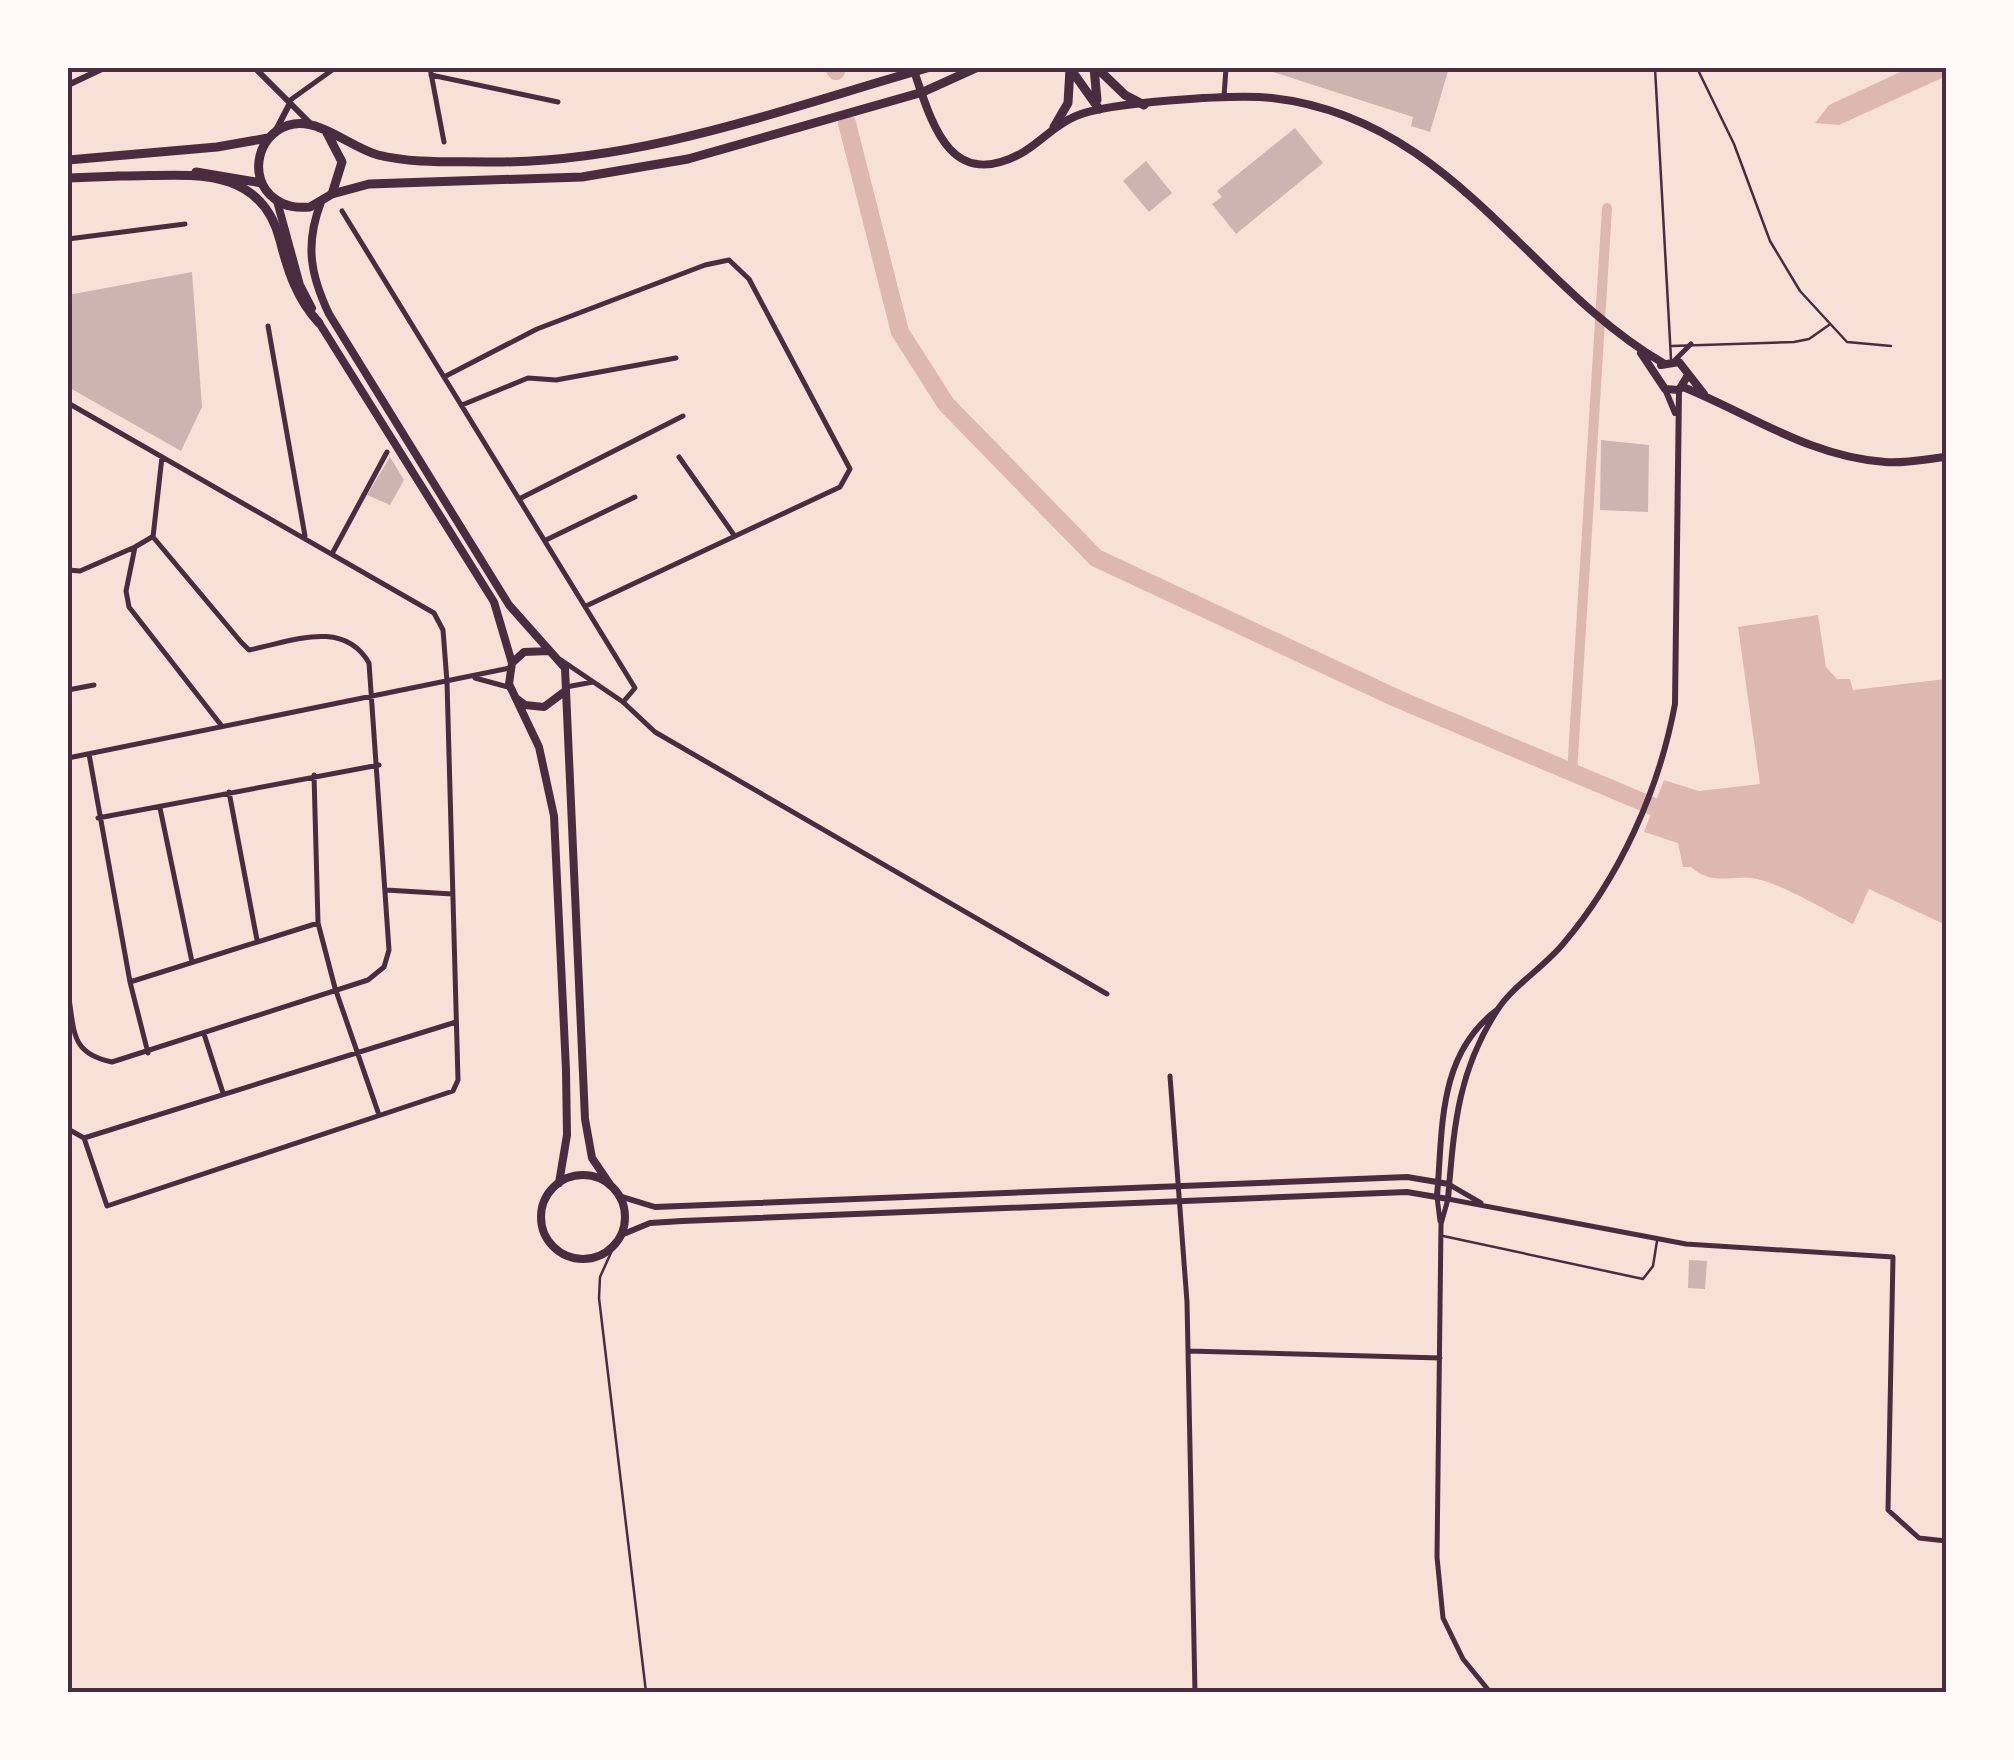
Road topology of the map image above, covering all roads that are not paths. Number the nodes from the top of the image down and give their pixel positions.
1 (104, 68) edge
2 (255, 68) edge
3 (335, 68) edge
4 (913, 68) edge
5 (927, 68) edge
6 (976, 68) edge
7 (1070, 68) edge
8 (1096, 68) edge
9 (1226, 68) edge
10 (1655, 68) edge
11 (1697, 68) edge
12 (430, 71) edge
13 (68, 85) edge
14 (1224, 97) junction
15 (558, 102) dead end
16 (288, 103) junction
17 (1144, 105) junction
18 (1099, 110) junction
19 (312, 125) junction
20 (1054, 127) junction
21 (327, 133) junction
22 (271, 135) junction
23 (444, 142) dead end
24 (68, 160) edge
25 (117, 176) junction
26 (68, 178) edge
27 (262, 183) junction
28 (332, 194) junction
29 (277, 201) junction
30 (321, 202) junction
31 (342, 211) dead end
32 (184, 224) dead end
33 (68, 239) edge
34 (319, 324) junction
35 (1830, 324) junction
36 (268, 326) dead end
37 (1691, 344) junction
38 (1670, 346) junction
39 (1891, 346) dead end
40 (1638, 349) junction
41 (676, 358) dead end
42 (1670, 361) junction
43 (1688, 375) junction
44 (1657, 376) junction
45 (444, 377) junction
46 (1681, 388) junction
47 (1665, 389) junction
48 (1707, 397) junction
49 (68, 404) edge
50 (462, 405) junction
51 (1675, 414) junction
52 (683, 416) dead end
53 (386, 452) dead end
54 (162, 457) junction
55 (679, 457) dead end
56 (1946, 458) edge
57 (635, 497) dead end
58 (520, 498) junction
59 (734, 535) junction
60 (305, 536) junction
61 (153, 537) junction
62 (546, 540) junction
63 (135, 547) junction
64 (333, 552) junction
65 (68, 570) edge
66 (586, 606) junction
67 (556, 656) junction
68 (511, 665) junction
69 (468, 677) junction
70 (447, 682) junction
71 (596, 682) junction
72 (94, 685) dead end
73 (68, 690) edge
74 (511, 690) junction
75 (565, 690) junction
76 (374, 696) junction
77 (623, 702) junction
78 (222, 725) junction
79 (89, 754) junction
80 (68, 758) edge
81 (379, 765) junction
82 (314, 774) junction
83 (229, 792) junction
84 (160, 806) junction
85 (98, 818) junction
86 (386, 890) junction
87 (452, 894) junction
88 (318, 923) junction
89 (257, 940) junction
90 (192, 962) junction
91 (130, 982) junction
92 (335, 988) junction
93 (68, 993) edge
94 (1107, 994) dead end
95 (1499, 1008) junction
96 (456, 1022) junction
97 (204, 1033) junction
98 (356, 1051) junction
99 (148, 1053) junction
100 (1170, 1076) dead end
101 (223, 1093) junction
102 (379, 1113) junction
103 (68, 1130) edge
104 (84, 1138) junction
105 (1438, 1179) junction
106 (559, 1183) junction
107 (1450, 1184) junction
108 (1182, 1185) junction
109 (611, 1186) junction
110 (619, 1196) junction
111 (1437, 1196) junction
112 (1448, 1199) junction
113 (1182, 1202) junction
114 (1484, 1204) junction
115 (1441, 1224) junction
116 (621, 1235) junction
117 (1442, 1236) junction
118 (1658, 1238) junction
119 (614, 1246) junction
120 (1188, 1351) junction
121 (1440, 1358) junction
122 (1946, 1542) edge
123 (646, 1692) edge
124 (1195, 1692) edge
125 (1490, 1692) edge

1 - 13 street
2 - 16 street
3 - 16 street
4 - 20 main road
5 - 21 highway
6 - 28 highway
7 - 18 highway
7 - 20 highway
8 - 17 highway
8 - 18 highway
9 - 14 street
10 - 38 lane
11 - 35 lane
12 - 15 street
12 - 23 street
14 - 17 main road
14 - 40 main road
16 - 19 street
16 - 22 street
17 - 18 main road
18 - 20 main road
19 - 21 highway
19 - 22 highway
21 - 28 highway
22 - 24 highway
22 - 27 highway
25 - 26 highway
25 - 27 highway
25 - 34 highway
27 - 29 highway
28 - 30 highway
29 - 30 highway
29 - 34 main road
30 - 67 main road
31 - 45 street
32 - 33 street
34 - 68 main road
35 - 37 lane
35 - 39 lane
36 - 60 street
37 - 38 lane
37 - 42 street
38 - 42 lane
40 - 42 main road
40 - 44 main road
41 - 50 street
42 - 43 main road
42 - 44 main road
43 - 46 main road
43 - 48 main road
44 - 47 main road
45 - 50 street
45 - 59 street
46 - 47 main road
46 - 48 main road
46 - 51 street
47 - 51 street
48 - 56 main road
49 - 54 street
50 - 58 street
51 - 95 street
52 - 58 street
53 - 64 street
54 - 60 street
54 - 61 street
55 - 59 street
57 - 62 street
58 - 62 street
59 - 66 street
60 - 64 street
61 - 63 street
61 - 76 street
62 - 66 street
63 - 65 street
63 - 78 street
64 - 70 street
66 - 77 street
67 - 68 main road
67 - 71 street
67 - 75 main road
68 - 69 street
68 - 74 main road
69 - 70 street
69 - 74 street
70 - 76 street
70 - 87 street
71 - 75 street
71 - 77 street
72 - 73 street
74 - 75 main road
74 - 106 main road
75 - 109 main road
76 - 78 street
76 - 81 street
77 - 94 street
78 - 79 street
79 - 80 street
79 - 85 street
81 - 82 street
81 - 86 street
82 - 83 street
82 - 88 street
83 - 84 street
83 - 89 street
84 - 85 street
84 - 90 street
85 - 91 street
86 - 87 street
86 - 92 street
87 - 96 street
88 - 89 street
88 - 92 street
89 - 90 street
90 - 91 street
91 - 99 street
92 - 97 street
92 - 98 street
93 - 99 street
95 - 105 street
95 - 107 street
96 - 98 street
96 - 102 street
97 - 99 street
97 - 101 street
98 - 101 street
98 - 102 street
100 - 108 street
101 - 104 street
102 - 104 street
103 - 104 street
105 - 107 street
105 - 108 street
105 - 111 street
106 - 109 main road
106 - 119 main road
107 - 112 street
107 - 114 street
108 - 110 street
108 - 113 street
109 - 110 main road
110 - 116 main road
111 - 112 street
111 - 113 street
111 - 115 street
112 - 114 street
112 - 115 street
113 - 116 street
113 - 120 street
114 - 118 street
115 - 117 street
116 - 119 main road
117 - 118 lane
117 - 121 street
118 - 122 street
119 - 123 lane
120 - 121 street
120 - 124 street
121 - 125 street

